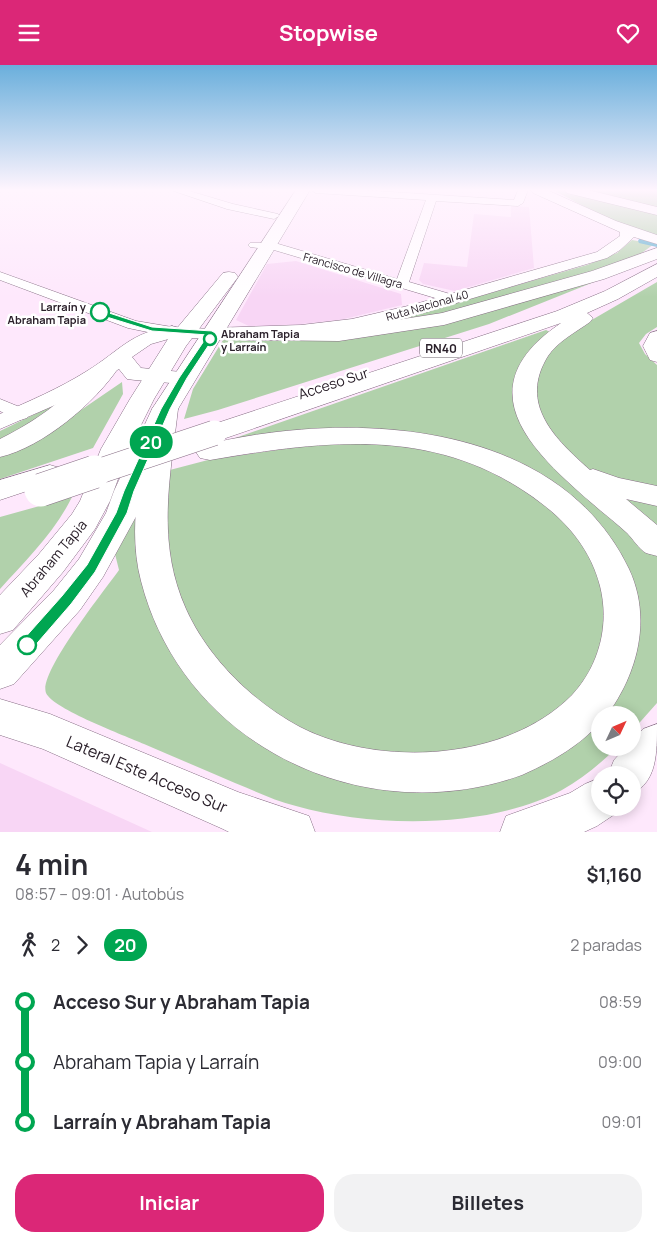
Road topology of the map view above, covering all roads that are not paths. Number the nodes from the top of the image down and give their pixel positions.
1 (270, 226) edge
2 (276, 226) edge
3 (422, 226) edge
4 (615, 226) edge
5 (627, 232) junction
6 (657, 241) edge
7 (261, 246) junction
8 (657, 254) edge
9 (651, 273) edge
10 (0, 277) edge
11 (402, 284) junction
12 (452, 299) junction
13 (114, 317) junction
14 (190, 333) junction
15 (247, 334) junction
16 (657, 337) edge
17 (657, 356) edge
18 (120, 357) junction
19 (168, 388) junction
20 (0, 404) edge
21 (10, 418) edge
22 (213, 435) junction
23 (0, 449) edge
24 (569, 466) junction
25 (51, 482) junction
26 (0, 490) edge
27 (657, 497) edge
28 (0, 503) edge
29 (84, 521) junction
30 (657, 544) edge
31 (0, 619) edge
32 (0, 651) edge
33 (0, 672) edge
34 (2, 715) edge
35 (657, 743) edge
36 (636, 766) edge
37 (591, 805) edge
38 (293, 832) edge
39 (522, 832) edge

1 - 7 main road, Abraham Tapia
2 - 7 main road, Abraham Tapia
3 - 11 street
4 - 5 street
5 - 6 street
5 - 12 street, Ruta Nacional 40
7 - 11 street, Francisco de Villagra
7 - 14 main road, Abraham Tapia
7 - 14 main road, Abraham Tapia
8 - 15 main road
8 - 22 main road, Acceso Sur / RN40
9 - 22 main road, Acceso Sur / RN40
9 - 24 main road
10 - 13 street
11 - 12 street, Francisco de Villagra
12 - 15 street, Ruta Nacional 40
13 - 14 street
13 - 18 street
14 - 15 street, Ruta Nacional 40
14 - 18 street, Ruta Nacional 40
14 - 19 main road, Abraham Tapia
16 - 17 street
18 - 19 street
18 - 21 street, Ruta Nacional 40
18 - 23 main road
19 - 22 main road
19 - 29 main road, Abraham Tapia
19 - 33 main road, Abraham Tapia
20 - 21 street
22 - 25 main road, bridge
24 - 27 main road
24 - 30 main road
25 - 26 main road
25 - 28 main road
29 - 31 main road, Abraham Tapia
29 - 32 main road
34 - 38 street, Lateral Este Acceso Sur
35 - 36 street
37 - 39 street

